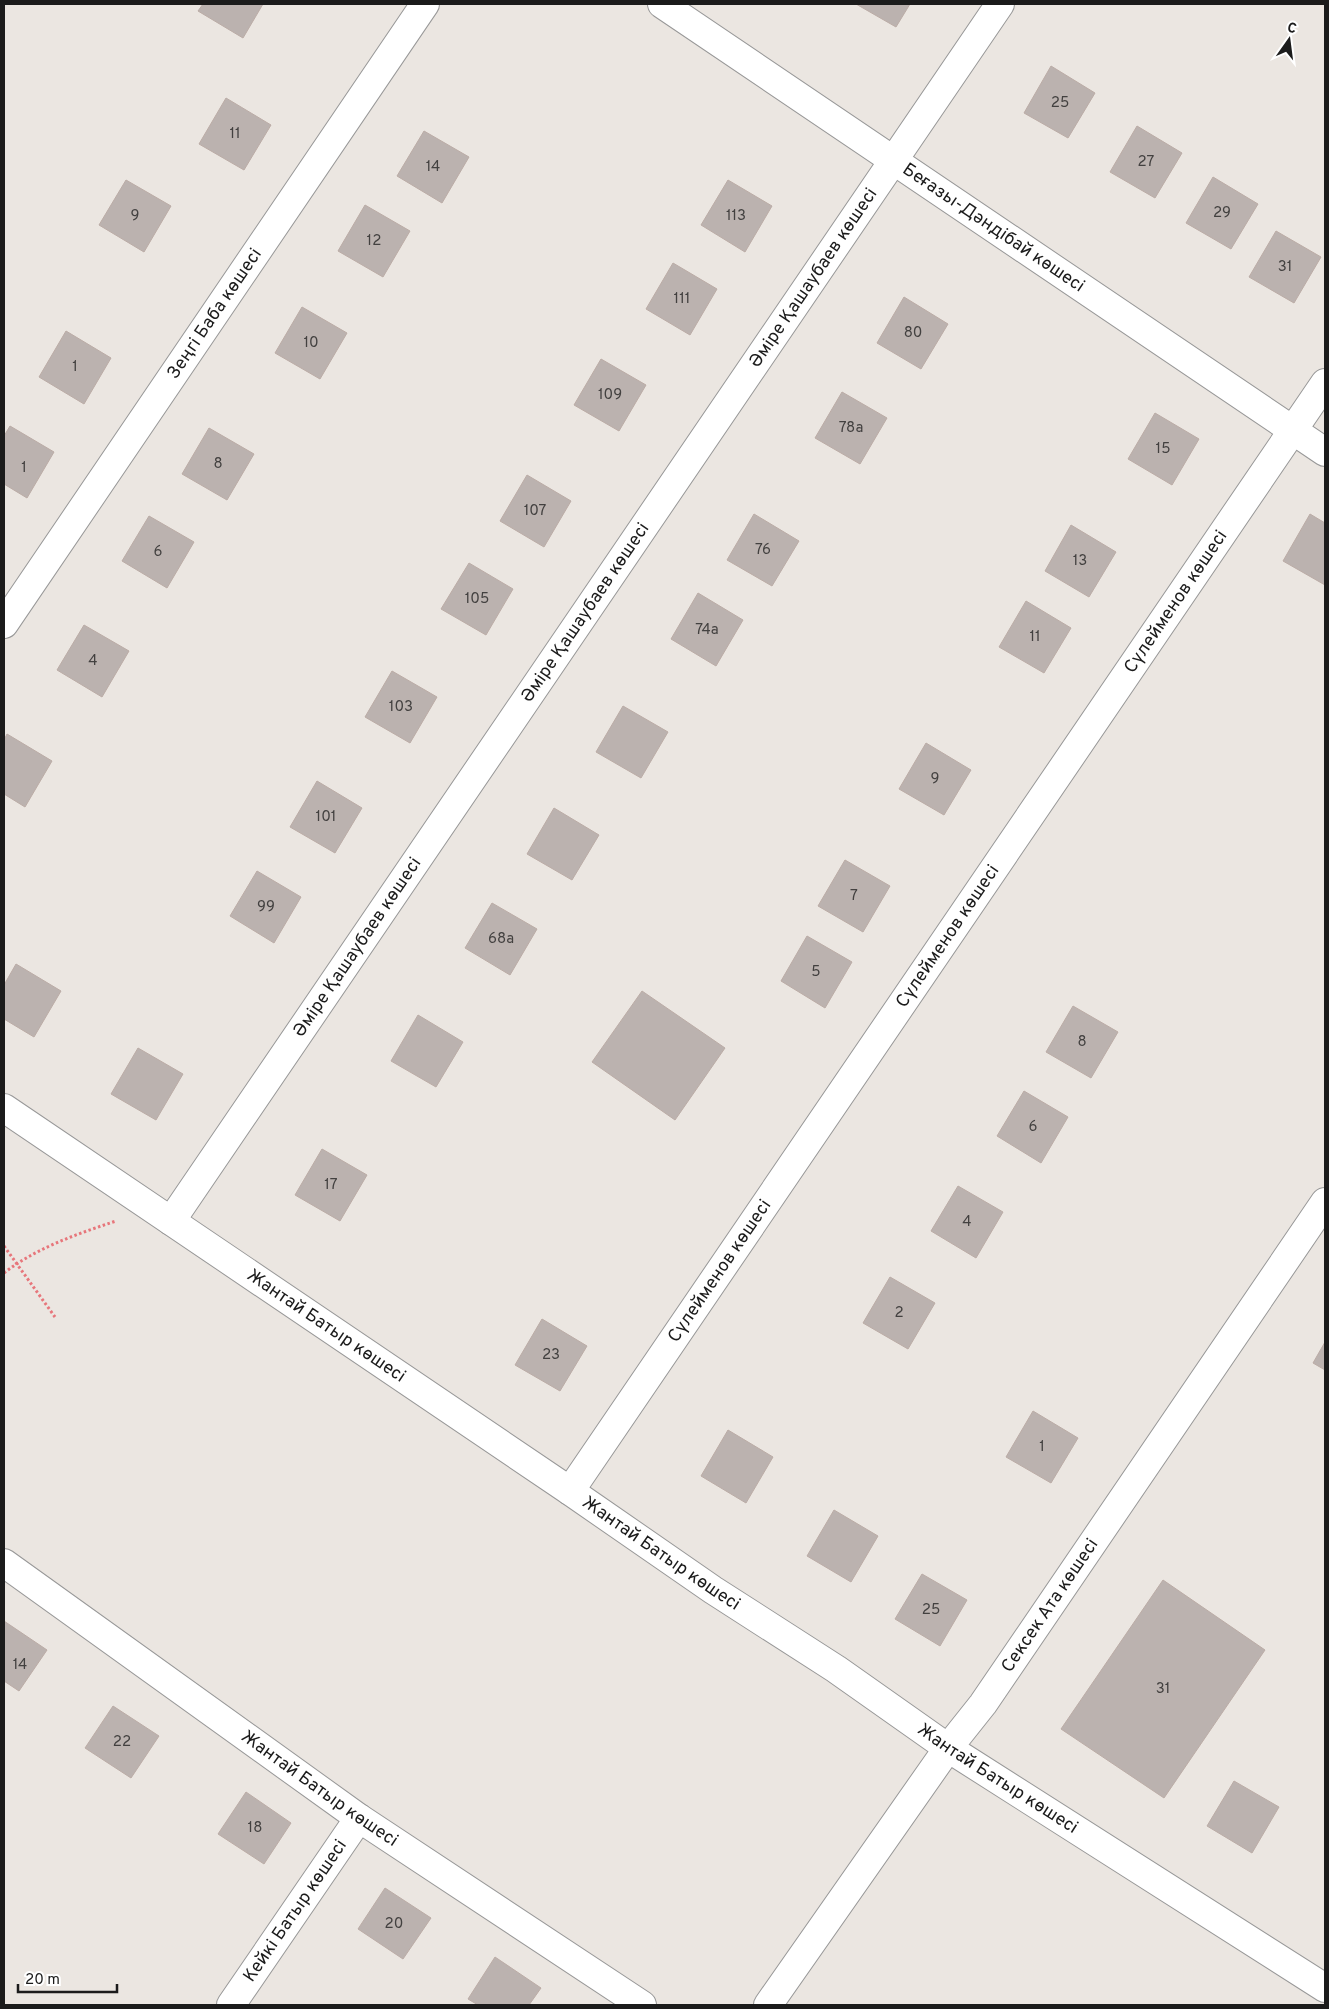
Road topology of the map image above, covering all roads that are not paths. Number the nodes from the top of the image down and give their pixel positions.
1 (425, 4) edge
2 (662, 4) edge
3 (1000, 4) edge
4 (892, 160) junction
5 (1325, 383) edge
6 (1292, 430) junction
7 (1325, 452) edge
8 (4, 624) edge
9 (4, 1108) edge
10 (1325, 1202) edge
11 (162, 1215) junction
12 (570, 1491) junction
13 (4, 1563) edge
14 (948, 1748) junction
15 (359, 1818) junction
16 (1325, 1988) edge
17 (231, 2005) edge
18 (642, 2005) edge
19 (768, 2005) edge

1 - 8 street, Зеңгі Баба көшесі
2 - 4 street, Беғазы-Дәндібай көшесі
3 - 4 street, Әміре Қашаубаев көшесі
4 - 6 street, Беғазы-Дәндібай көшесі
4 - 11 street, Әміре Қашаубаев көшесі
5 - 6 street, Сүлейменов көшесі
6 - 7 street, Беғазы-Дәндібай көшесі
6 - 12 street, Сүлейменов көшесі
9 - 11 street, Жантай Батыр көшесі
10 - 14 street, Сексек Ата көшесі
11 - 12 street, Жантай Батыр көшесі
12 - 14 street, Жантай Батыр көшесі
13 - 15 street, Жантай Батыр көшесі
14 - 16 street, Жантай Батыр көшесі
14 - 19 street, Сексек Ата көшесі
15 - 17 street, Кейкі Батыр көшесі
15 - 18 street, Жантай Батыр көшесі

